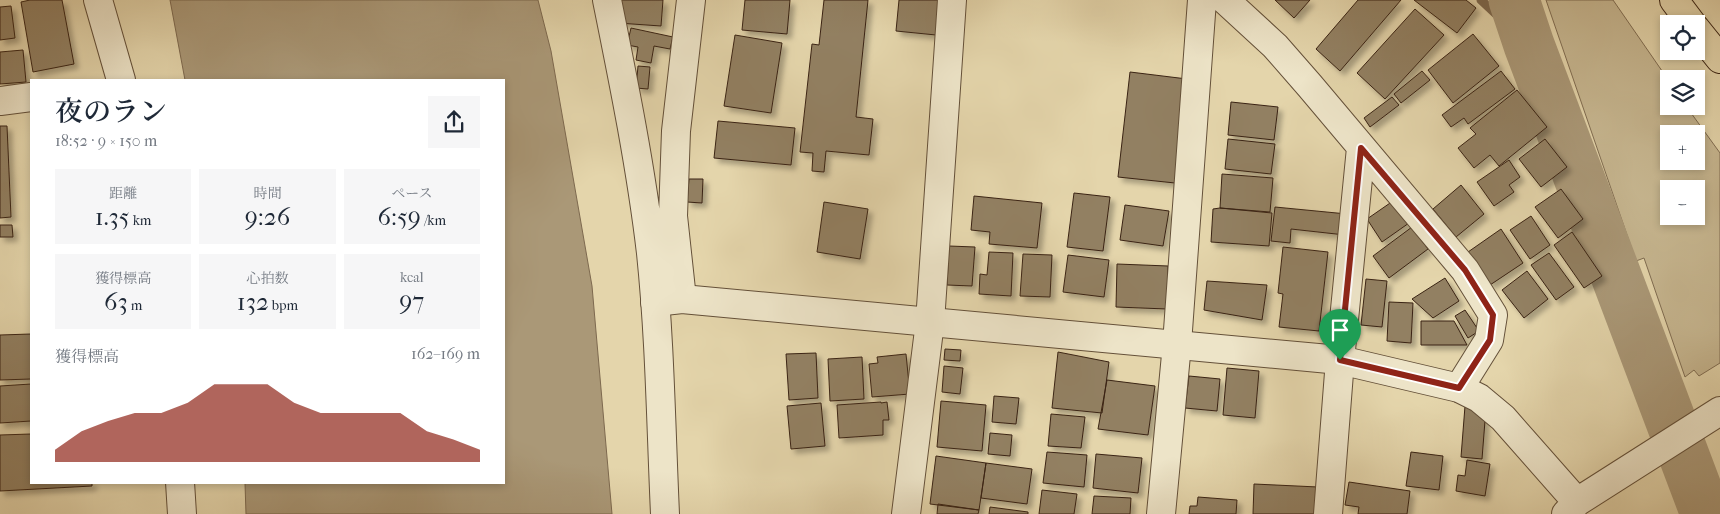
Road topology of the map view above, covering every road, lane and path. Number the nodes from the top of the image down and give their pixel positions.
1 (98, 0) edge
2 (607, 0) edge
3 (691, 0) edge
4 (952, 0) edge
5 (1202, 0) edge
6 (1225, 0) edge
7 (1674, 0) edge
8 (1685, 15) edge
9 (1705, 40) edge
10 (1720, 59) edge
11 (121, 79) edge
12 (30, 97) edge
13 (0, 101) edge
14 (1361, 148) junction
15 (669, 300) junction
16 (930, 322) junction
17 (1177, 344) junction
18 (1340, 360) junction
19 (1459, 388) junction
20 (1710, 418) edge
21 (180, 484) edge
22 (1572, 508) edge
23 (182, 514) edge
24 (665, 514) edge
25 (906, 514) edge
26 (1161, 514) edge
27 (1328, 514) edge

1 - 11 street
2 - 15 street
3 - 15 street
4 - 16 street
5 - 17 street
6 - 14 street
7 - 8 highway
9 - 10 highway
12 - 13 street
14 - 18 street
14 - 19 street
15 - 16 street
15 - 24 street
16 - 17 street
16 - 25 street
17 - 18 street
17 - 26 street
18 - 19 street
18 - 27 street
19 - 22 street
20 - 22 street
21 - 23 street

